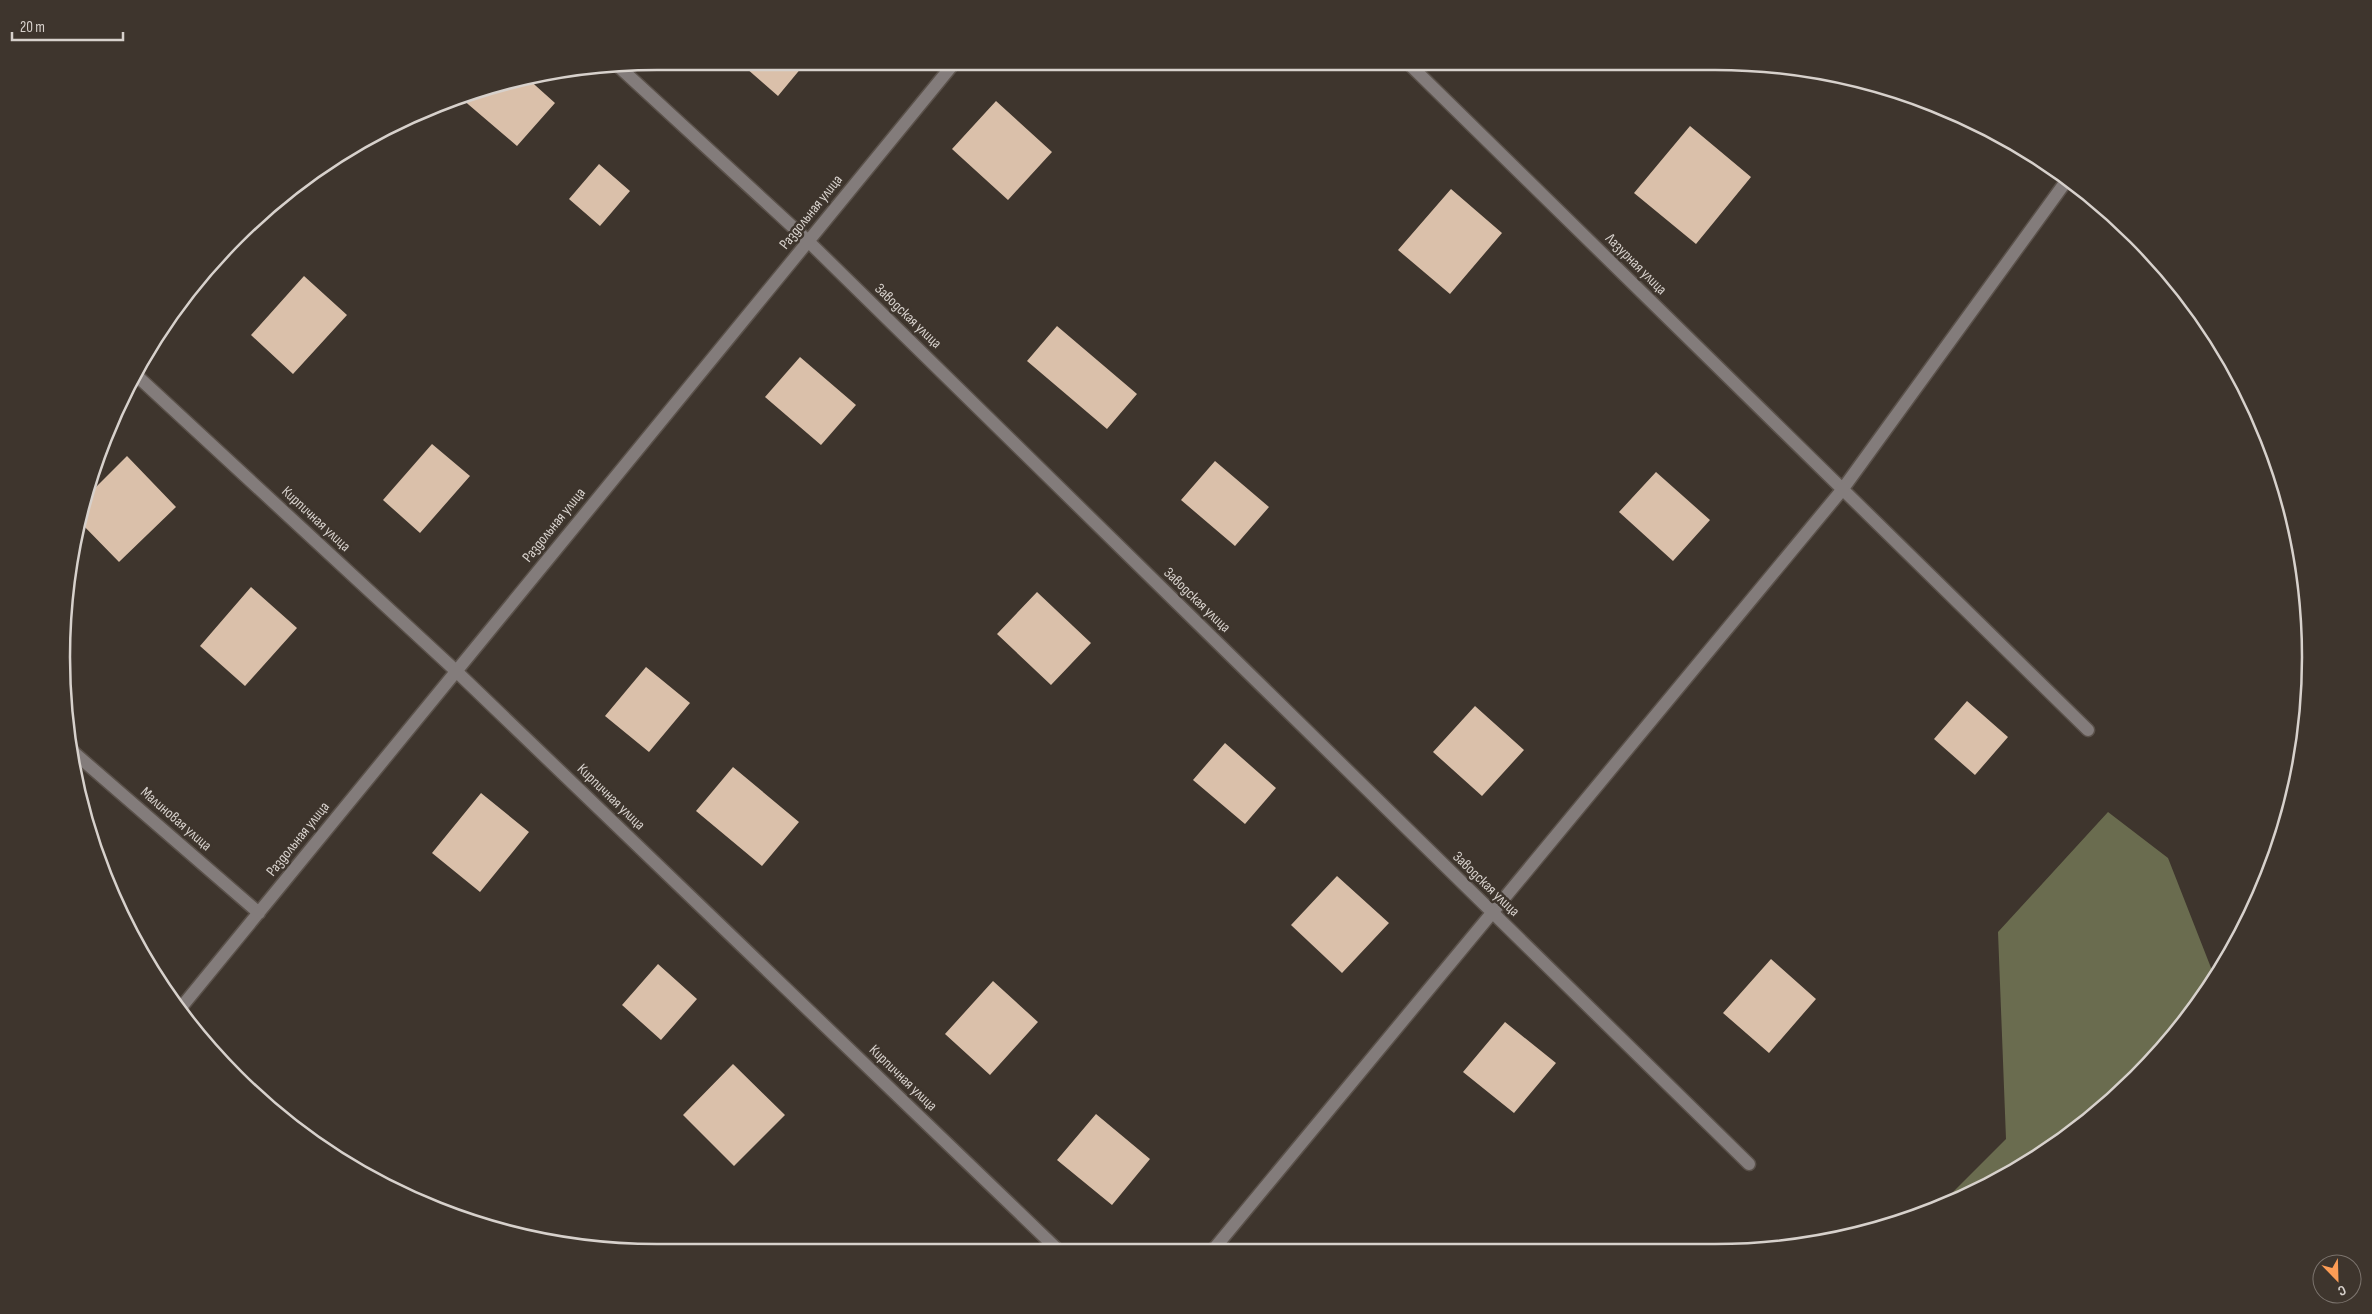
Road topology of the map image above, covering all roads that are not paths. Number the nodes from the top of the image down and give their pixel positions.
1 (948, 70) edge
2 (1415, 70) edge
3 (623, 71) edge
4 (2064, 185) edge
5 (808, 241) junction
6 (140, 379) edge
7 (1842, 490) junction
8 (456, 671) junction
9 (2088, 730) dead end
10 (79, 757) edge
11 (259, 913) junction
12 (1494, 913) junction
13 (184, 1004) edge
14 (1749, 1164) dead end
15 (1052, 1244) edge
16 (1218, 1244) edge

1 - 5 street, Раздольная улица
2 - 7 street, Лазурная улица
3 - 5 street, Заводская улица
4 - 7 street
5 - 8 street, Раздольная улица
5 - 12 street, Заводская улица
6 - 8 street, Кирпичная улица
7 - 9 street, Лазурная улица
7 - 12 street
8 - 11 street, Раздольная улица
8 - 15 street, Кирпичная улица
10 - 11 street, Малиновая улица
11 - 13 street, Раздольная улица
12 - 14 street, Заводская улица
12 - 16 street

